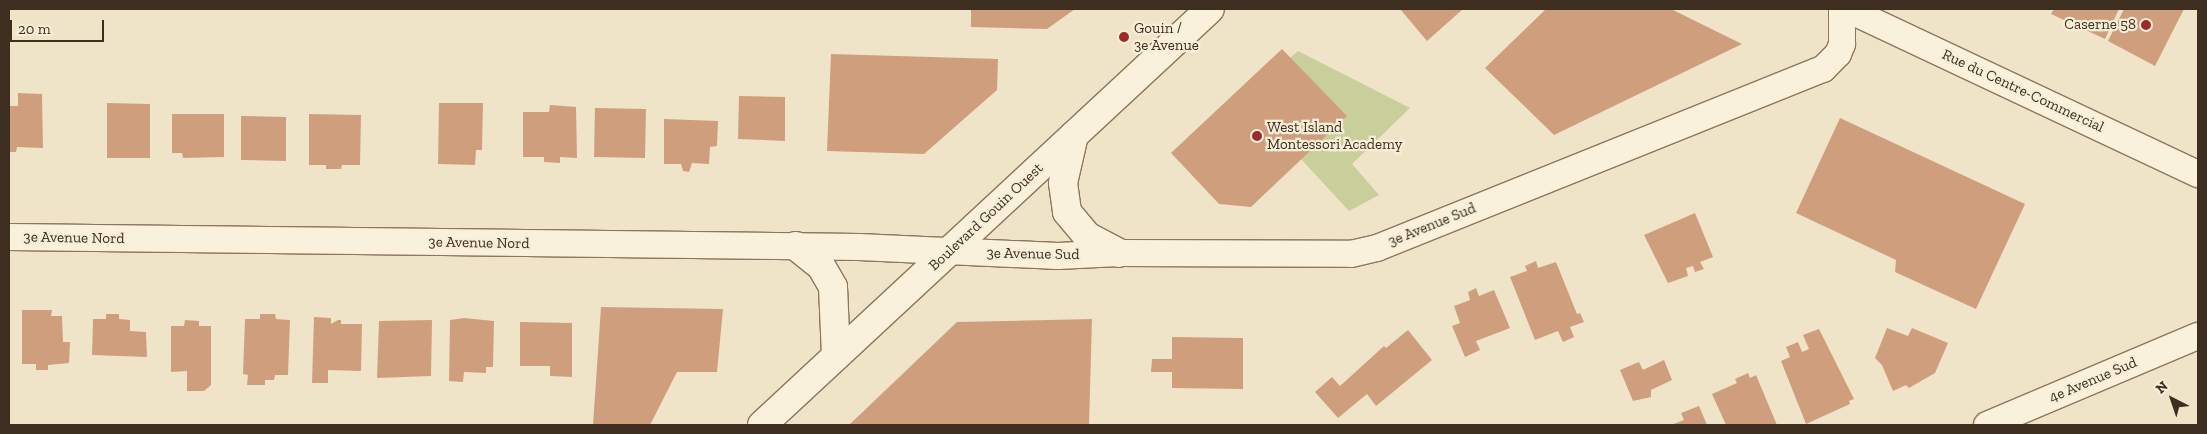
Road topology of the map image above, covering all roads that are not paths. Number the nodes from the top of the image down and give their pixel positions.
1 (1210, 9) edge
2 (1842, 9) edge
3 (1847, 9) edge
4 (1074, 134) junction
5 (2198, 174) edge
6 (9, 238) edge
7 (796, 246) junction
8 (950, 251) junction
9 (1119, 253) junction
10 (2198, 336) edge
11 (836, 356) junction
12 (762, 425) edge
13 (1987, 425) edge

1 - 4 main road, Boulevard Gouin Ouest
2 - 9 street, 3e Avenue Sud
3 - 5 street, Rue du Centre-Commercial
4 - 8 main road, Boulevard Gouin Ouest
4 - 9 main road
6 - 7 street, 3e Avenue Nord
7 - 8 street, 3e Avenue Nord
7 - 11 main road
8 - 9 street, 3e Avenue Sud
8 - 11 main road, Boulevard Gouin Ouest
10 - 13 street, 4e Avenue Sud
11 - 12 main road, Boulevard Gouin Ouest

